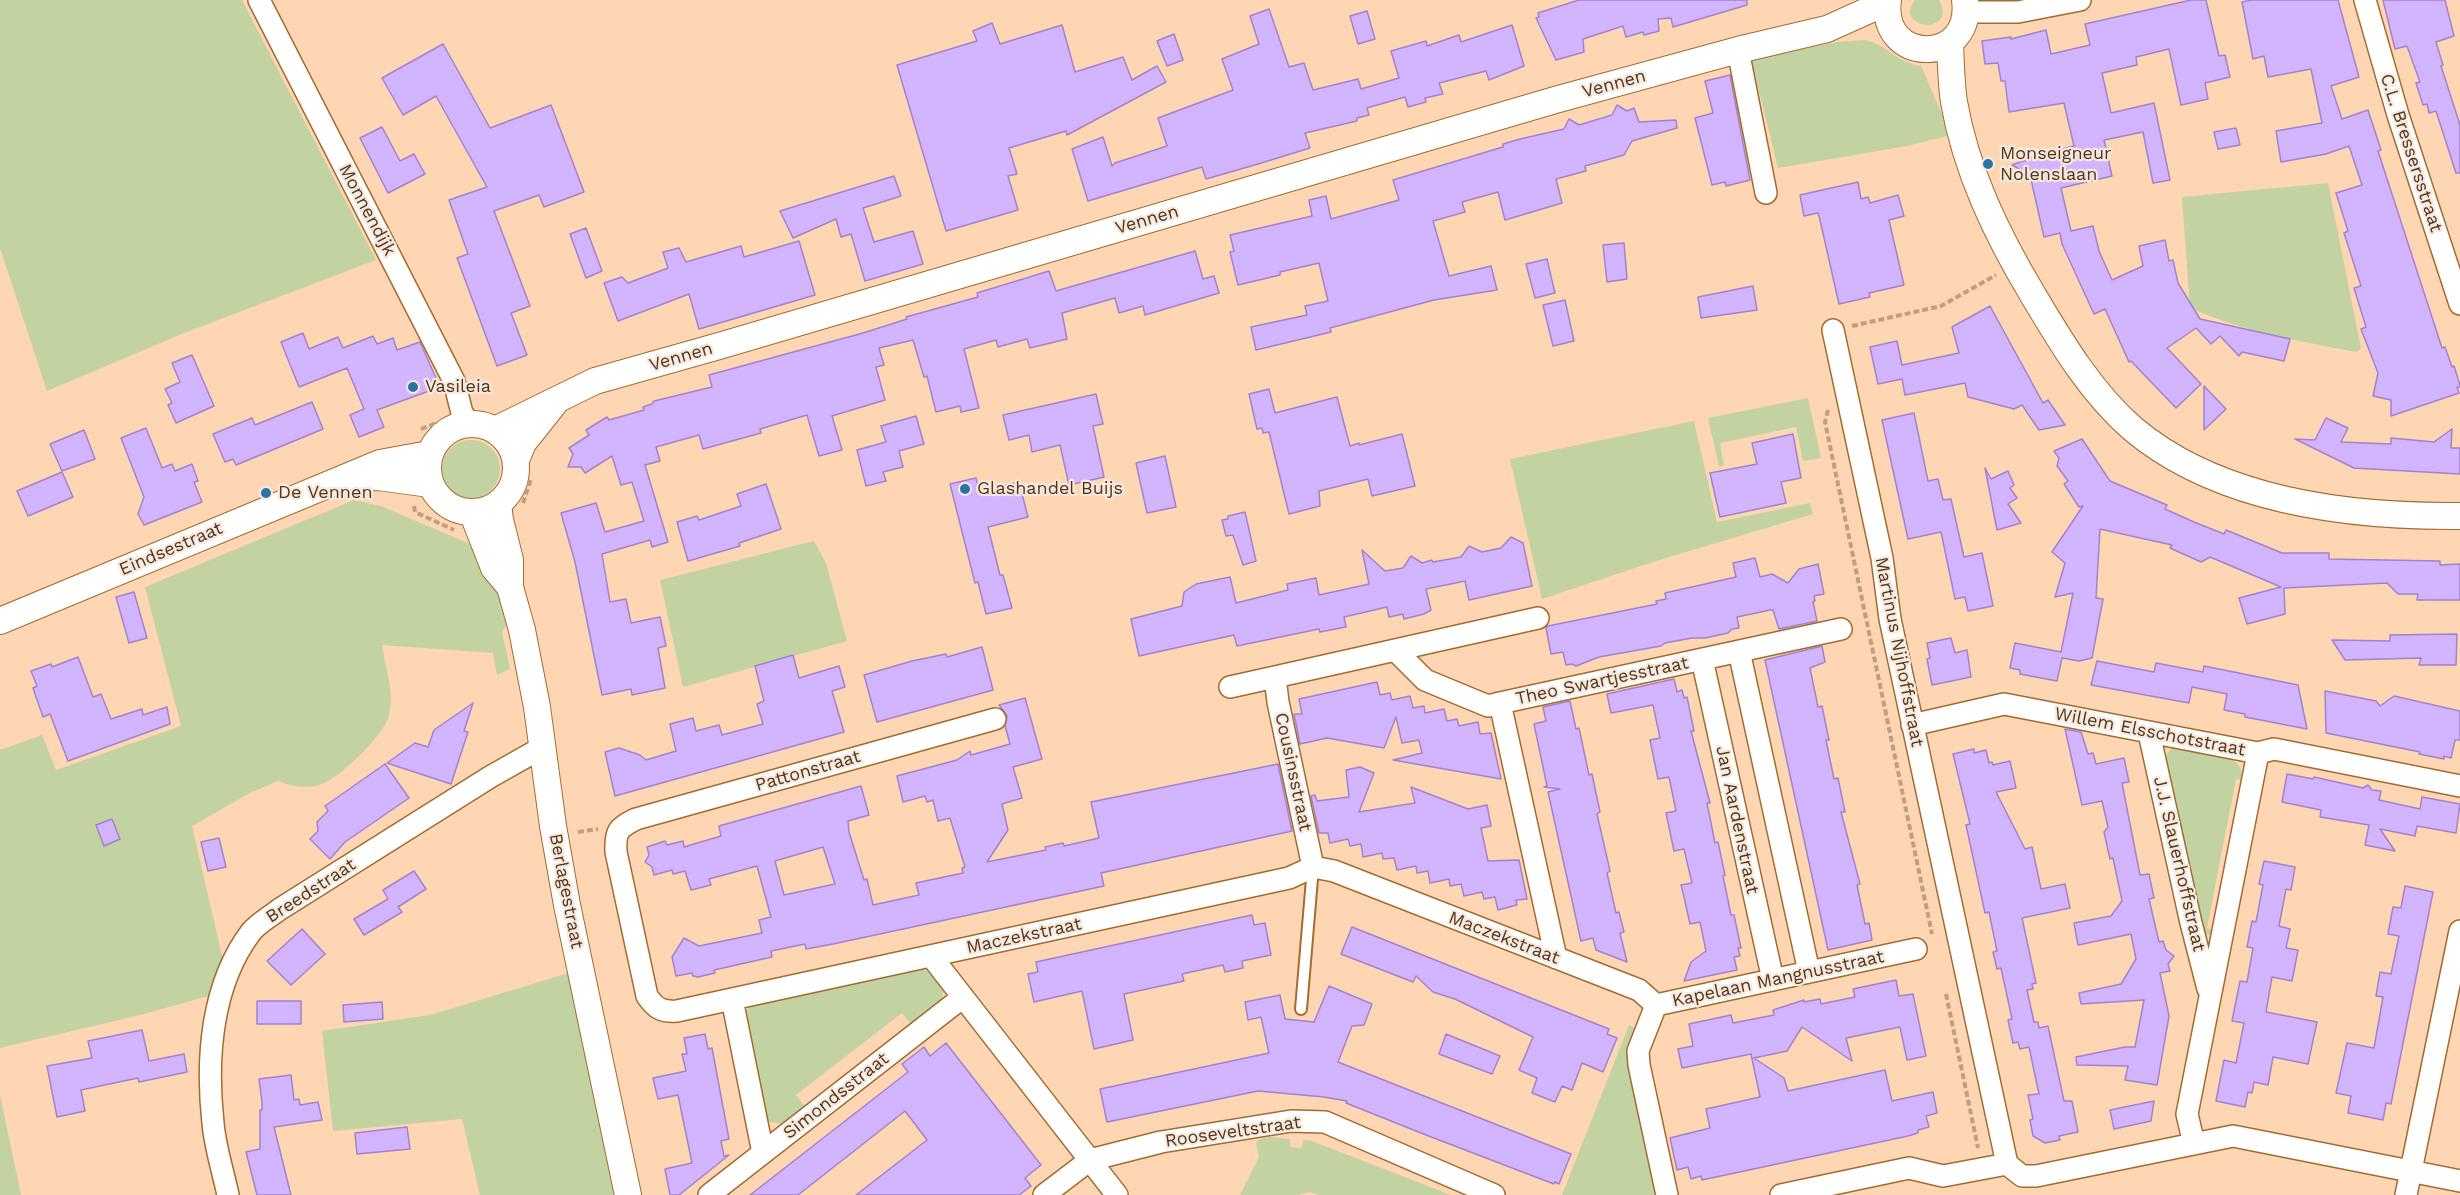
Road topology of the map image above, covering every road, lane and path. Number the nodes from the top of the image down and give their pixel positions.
1 (260, 0) edge
2 (2080, 0) edge
3 (2365, 0) edge
4 (1888, 1) edge
5 (1966, 6) edge
6 (1827, 29) junction
7 (1893, 32) junction
8 (1950, 44) junction
9 (1738, 50) junction
10 (1922, 50) junction
11 (1954, 101) junction
12 (1766, 193) dead end
13 (2014, 263) junction
14 (2460, 304) edge
15 (1833, 330) joint
16 (559, 398) junction
17 (469, 423) junction
18 (495, 430) junction
19 (429, 454) junction
20 (516, 460) junction
21 (342, 478) junction
22 (430, 484) junction
23 (498, 504) junction
24 (472, 512) junction
25 (2460, 516) edge
26 (510, 587) junction
27 (1538, 618) dead end
28 (1890, 619) junction
29 (0, 621) edge
30 (1841, 629) joint
31 (1395, 650) junction
32 (1739, 651) junction
33 (1702, 659) junction
34 (1275, 677) junction
35 (1230, 687) dead end
36 (1500, 703) junction
37 (995, 719) dead end
38 (1912, 725) junction
39 (2149, 733) junction
40 (543, 747) junction
41 (2258, 753) junction
42 (2460, 786) edge
43 (622, 826) joint
44 (1313, 867) junction
45 (2459, 934) edge
46 (1916, 949) dead end
47 (931, 956) junction
48 (1556, 958) junction
49 (1809, 972) junction
50 (1773, 980) junction
51 (2210, 995) junction
52 (963, 997) junction
53 (732, 999) junction
54 (1656, 1005) junction
55 (1301, 1009) dead end
56 (2194, 1144) junction
57 (763, 1153) junction
58 (1090, 1160) junction
59 (2007, 1164) junction
60 (2409, 1172) junction
61 (2460, 1181) edge
62 (228, 1195) edge
63 (628, 1195) edge
64 (709, 1195) edge
65 (1044, 1195) edge
66 (1117, 1195) edge
67 (1494, 1195) edge
68 (1667, 1195) edge
69 (1781, 1195) edge
70 (2406, 1195) edge

1 - 17 street, Monnendijk
2 - 5 street
3 - 14 street, C.L. Bressersstraat
4 - 6 street, Vennen
4 - 7 street
5 - 8 street
6 - 7 street, Vennen
6 - 9 street, Vennen
7 - 10 street
8 - 10 street
8 - 11 street
9 - 12 street
9 - 16 street, Vennen
10 - 11 street
11 - 13 street
13 - 15 path
13 - 25 street
15 - 28 street, Martinus Nijhoffstraat
16 - 18 street, Vennen
16 - 20 street, Vennen
17 - 18 street
17 - 19 street
18 - 20 street
19 - 21 street, Eindsestraat
19 - 22 street
20 - 23 street
21 - 22 street, Eindsestraat
21 - 29 street, Eindsestraat
22 - 24 street
23 - 24 street
23 - 26 street, Berlagestraat
24 - 26 street, Berlagestraat
26 - 40 street, Berlagestraat
27 - 31 street
28 - 30 path
28 - 38 street, Martinus Nijhoffstraat
30 - 32 street, Theo Swartjesstraat
31 - 34 street
31 - 36 street
32 - 33 street, Theo Swartjesstraat
32 - 49 street, Jan Aardenstraat
33 - 36 street, Theo Swartjesstraat
33 - 50 street, Jan Aardenstraat
34 - 35 street
34 - 44 street, Cousinsstraat
36 - 48 street, Theo Swartjesstraat
37 - 43 street, Pattonstraat
38 - 39 street, Willem Elsschotstraat
38 - 59 street, Martinus Nijhoffstraat
39 - 41 street, Willem Elsschotstraat
39 - 51 street, J.J. Slauerhoffstraat
40 - 62 street, Breedstraat
40 - 63 street, Berlagestraat
41 - 42 street, Willem Elsschotstraat
41 - 51 street, J.J. Slauerhoffstraat
43 - 53 street, Maczekstraat
44 - 47 street, Maczekstraat
44 - 48 street, Maczekstraat
44 - 55 lane
45 - 60 street
46 - 49 street, Kapelaan Mangnusstraat
47 - 52 street
47 - 53 street, Maczekstraat
48 - 54 street, Maczekstraat
49 - 50 street, Kapelaan Mangnusstraat
50 - 54 street, Kapelaan Mangnusstraat
51 - 56 street, J.J. Slauerhoffstraat
52 - 57 street, Simondsstraat
52 - 58 street
53 - 57 street
54 - 68 street, Kapelaan Mangnusstraat
56 - 59 street
56 - 60 street
57 - 64 street, Simondsstraat
58 - 65 street, Rooseveltstraat
58 - 66 street
58 - 67 street, Rooseveltstraat
59 - 69 street
60 - 61 street
60 - 70 street

